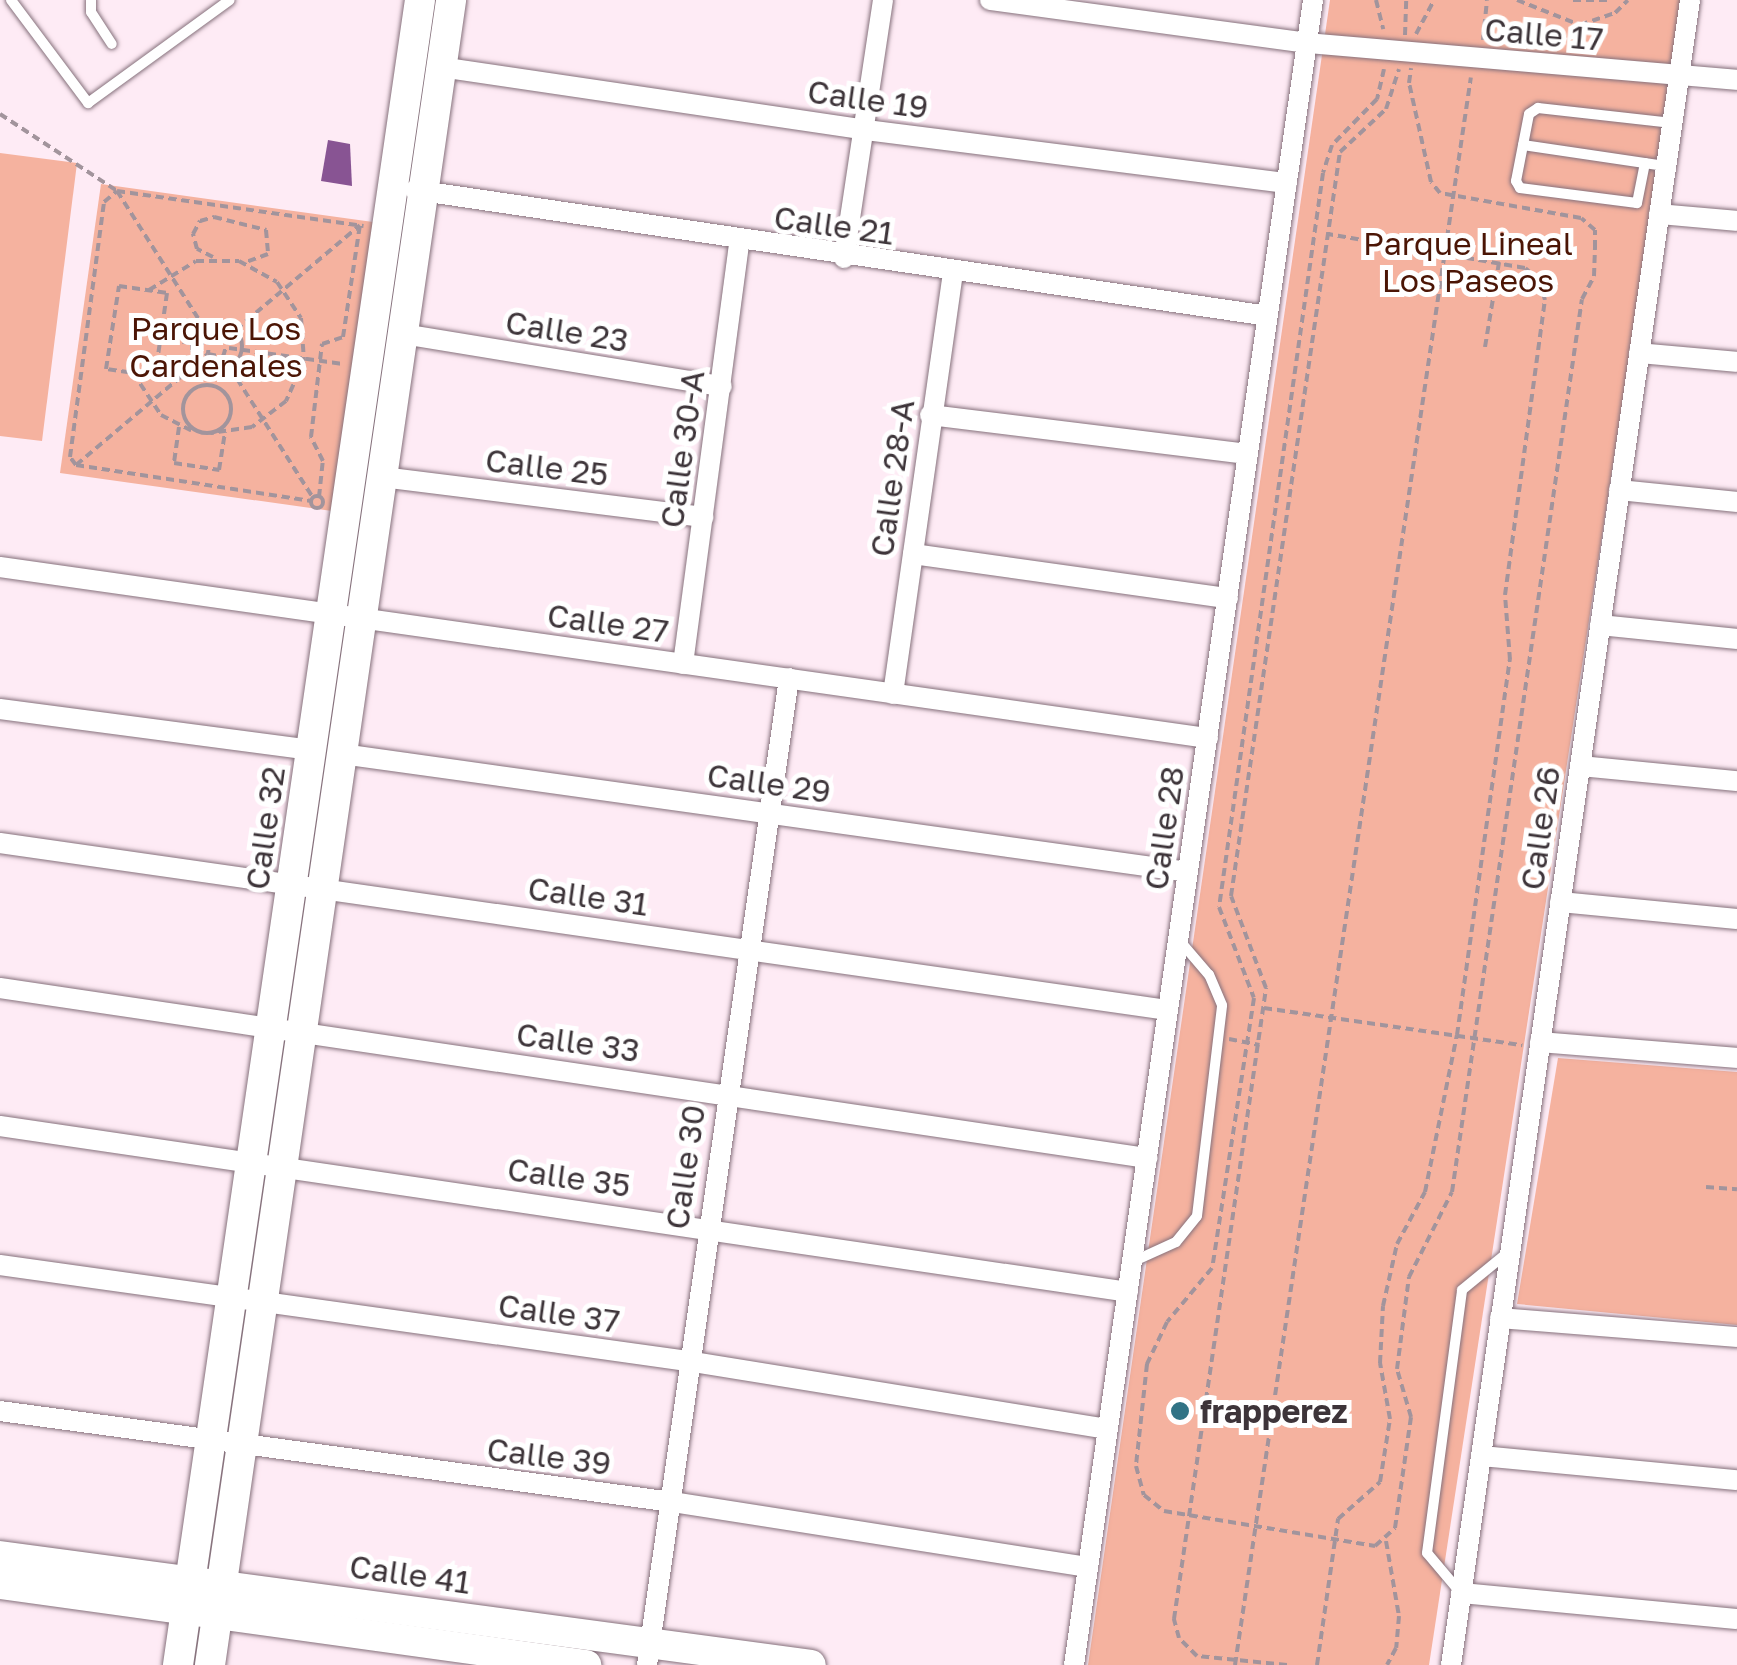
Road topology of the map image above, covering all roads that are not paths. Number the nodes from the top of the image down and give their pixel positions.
1 (11, 0) edge
2 (91, 0) edge
3 (230, 0) edge
4 (420, 0) edge
5 (451, 0) edge
6 (883, 0) edge
7 (990, 0) edge
8 (1314, 0) edge
9 (1690, 0) edge
10 (1307, 43) junction
11 (112, 44) dead end
12 (442, 66) junction
13 (1679, 74) junction
14 (1737, 80) edge
15 (1672, 123) junction
16 (866, 130) junction
17 (1523, 145) junction
18 (1656, 165) junction
19 (1287, 183) junction
20 (393, 187) junction
21 (424, 192) junction
22 (1659, 214) junction
23 (1737, 221) edge
24 (739, 242) junction
25 (844, 258) junction
26 (953, 270) junction
27 (1268, 316) junction
28 (403, 334) junction
29 (1639, 353) junction
30 (1737, 362) edge
31 (722, 386) junction
32 (930, 416) junction
33 (1248, 454) junction
34 (382, 477) junction
35 (1619, 490) junction
36 (1737, 502) edge
37 (704, 518) junction
38 (913, 554) junction
39 (0, 566) edge
40 (1228, 598) junction
41 (331, 612) junction
42 (362, 618) junction
43 (1600, 625) junction
44 (1737, 638) edge
45 (684, 664) junction
46 (789, 678) junction
47 (892, 694) junction
48 (0, 709) edge
49 (1208, 738) junction
50 (311, 750) junction
51 (342, 754) junction
52 (1580, 766) junction
53 (1737, 781) edge
54 (771, 814) junction
55 (0, 843) edge
56 (1188, 872) junction
57 (291, 887) junction
58 (323, 888) junction
59 (1560, 902) junction
60 (1737, 918) edge
61 (1178, 940) junction
62 (753, 950) junction
63 (0, 988) edge
64 (1168, 1010) junction
65 (271, 1029) junction
66 (302, 1033) junction
67 (1529, 1042) junction
68 (1737, 1058) edge
69 (725, 1094) junction
70 (0, 1126) edge
71 (1147, 1158) junction
72 (252, 1160) junction
73 (283, 1165) junction
74 (707, 1227) junction
75 (1510, 1251) junction
76 (1132, 1262) junction
77 (0, 1265) edge
78 (1128, 1292) junction
79 (232, 1296) junction
80 (264, 1301) junction
81 (1500, 1318) junction
82 (1737, 1337) edge
83 (687, 1362) junction
84 (0, 1411) edge
85 (1108, 1429) junction
86 (211, 1442) junction
87 (243, 1447) junction
88 (1481, 1456) junction
89 (1737, 1480) edge
90 (672, 1502) junction
91 (0, 1556) edge
92 (1088, 1567) junction
93 (0, 1584) edge
94 (1461, 1593) junction
95 (188, 1596) junction
96 (220, 1599) junction
97 (1737, 1619) edge
98 (649, 1654) edge
99 (178, 1665) edge
100 (210, 1665) edge
101 (586, 1665) edge
102 (811, 1665) edge
103 (1074, 1665) edge
104 (1451, 1665) edge

1 - 3 lane
2 - 11 lane
4 - 20 street, Calle 32
5 - 12 street, Calle 32
6 - 16 street
7 - 10 street, Calle 17
8 - 10 street, Calle 28
9 - 13 street, Calle 26
10 - 13 street, Calle 17
10 - 19 street, Calle 28
12 - 16 street, Calle 19
12 - 21 street, Calle 32
13 - 14 street, Calle 17
13 - 15 street, Calle 26
15 - 17 lane
15 - 18 street, Calle 26
16 - 19 street, Calle 19
16 - 25 street
17 - 18 lane
17 - 18 lane
18 - 22 street, Calle 26
19 - 27 street, Calle 28
20 - 21 street, Calle 21
20 - 41 street, Calle 32
21 - 24 street, Calle 21
21 - 28 street, Calle 32
22 - 23 street
22 - 29 street, Calle 26
24 - 25 street, Calle 21
24 - 31 street, Calle 30-A
25 - 26 street, Calle 21
26 - 27 street, Calle 21
26 - 32 street, Calle 28-A
27 - 33 street, Calle 28
28 - 31 street, Calle 23
28 - 34 street, Calle 32
29 - 30 street
29 - 35 street, Calle 26
31 - 37 street, Calle 30-A
32 - 33 street
32 - 38 street, Calle 28-A
33 - 40 street, Calle 28
34 - 37 street, Calle 25
34 - 42 street, Calle 32
35 - 36 street
35 - 43 street, Calle 26
37 - 45 street, Calle 30-A
38 - 40 street
38 - 47 street, Calle 28-A
39 - 41 street, Calle 27
40 - 49 street, Calle 28
41 - 42 street, Calle 27
41 - 50 street, Calle 32
42 - 45 street, Calle 27
42 - 51 street, Calle 32
43 - 44 street
43 - 52 street, Calle 26
45 - 46 street, Calle 27
46 - 47 street, Calle 27
46 - 54 street, Calle 30
47 - 49 street, Calle 27
48 - 50 street
49 - 56 street, Calle 28
50 - 57 street, Calle 32
51 - 54 street, Calle 29
51 - 58 street, Calle 32
52 - 53 street
52 - 59 street, Calle 26
54 - 56 street, Calle 29
54 - 62 street, Calle 30
55 - 57 street, Calle 31
56 - 61 street, Calle 28
57 - 58 street, Calle 31
57 - 65 street, Calle 32
58 - 62 street, Calle 31
58 - 66 street, Calle 32
59 - 60 street
59 - 67 street, Calle 26
61 - 64 street, Calle 28
61 - 76 lane
62 - 64 street, Calle 31
62 - 69 street, Calle 30
63 - 65 street, Calle 33
64 - 71 street, Calle 28
65 - 66 street, Calle 33
65 - 72 street, Calle 32
66 - 69 street, Calle 33
66 - 73 street, Calle 32
67 - 68 street
67 - 75 street, Calle 26
69 - 71 street, Calle 33
69 - 74 street, Calle 30
70 - 72 street, Calle 35
71 - 76 street, Calle 28
72 - 73 street, Calle 35
72 - 79 street, Calle 32
73 - 74 street, Calle 35
73 - 80 street, Calle 32
74 - 78 street, Calle 35
74 - 83 street, Calle 30
75 - 81 street, Calle 26
75 - 94 lane
76 - 78 street, Calle 28
77 - 79 street, Calle 37
78 - 85 street, Calle 28
79 - 80 street, Calle 37
79 - 86 street, Calle 32
80 - 83 street, Calle 37
80 - 87 street, Calle 32
81 - 82 street
81 - 88 street, Calle 26
83 - 85 street, Calle 37
83 - 90 street, Calle 30
84 - 86 street, Calle 39
85 - 92 street, Calle 28
86 - 87 street, Calle 39
86 - 95 street, Calle 32
87 - 90 street, Calle 39
87 - 96 street, Calle 32
88 - 89 street
88 - 94 street, Calle 26
90 - 92 street, Calle 39
90 - 98 street, Calle 30
91 - 95 street, Calle 41
92 - 103 street, Calle 28
93 - 95 street, Calle 41
94 - 97 street
94 - 104 street, Calle 26
95 - 96 street, Calle 41
95 - 99 street, Calle 32
96 - 98 street, Calle 41
96 - 100 street, Calle 32
96 - 101 street, Calle 41
98 - 102 street, Calle 41

